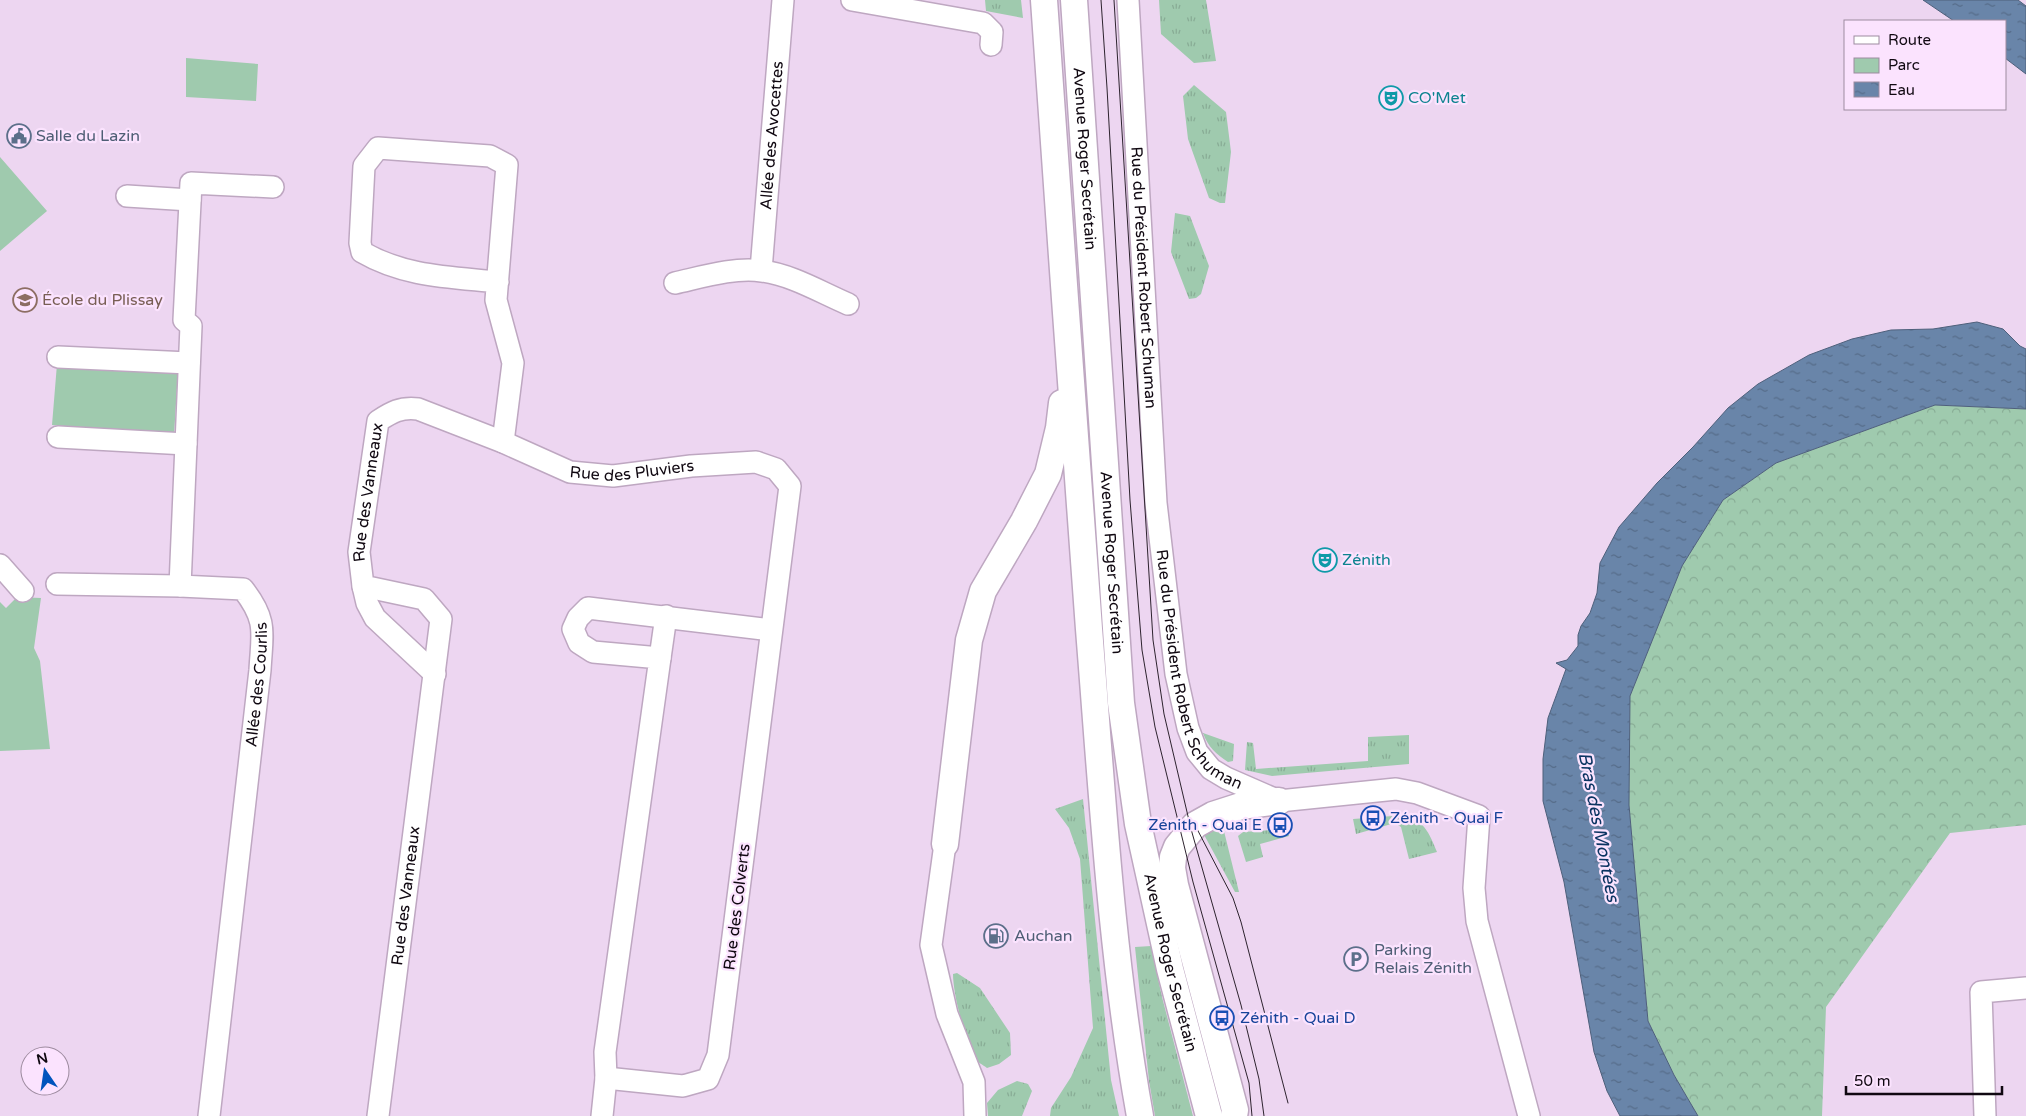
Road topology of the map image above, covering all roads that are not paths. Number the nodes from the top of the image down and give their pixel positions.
1 (783, 0) edge
2 (852, 0) edge
3 (1074, 0) edge
4 (1128, 0) edge
5 (1044, 4) edge
6 (991, 45) dead end
7 (273, 187) dead end
8 (127, 196) dead end
9 (190, 200) junction
10 (761, 270) junction
11 (498, 282) junction
12 (675, 283) dead end
13 (848, 304) dead end
14 (1068, 348) junction
15 (58, 358) dead end
16 (189, 363) junction
17 (396, 409) joint
18 (58, 437) dead end
19 (503, 442) junction
20 (186, 444) junction
21 (0, 565) edge
22 (780, 568) joint
23 (57, 584) dead end
24 (180, 586) junction
25 (363, 586) junction
26 (23, 591) dead end
27 (666, 616) junction
28 (771, 630) junction
29 (660, 658) junction
30 (435, 674) junction
31 (1279, 801) junction
32 (945, 844) joint
33 (2026, 988) edge
34 (606, 1078) junction
35 (209, 1116) edge
36 (378, 1116) edge
37 (602, 1116) edge
38 (975, 1116) edge
39 (1140, 1116) edge
40 (1209, 1116) edge
41 (1234, 1116) edge
42 (1529, 1116) edge
43 (1985, 1116) edge

1 - 10 street, Allée des Avocettes
2 - 6 street
3 - 40 main road, Avenue Roger Secrétain
4 - 31 street, Rue du Président Robert Schuman
5 - 14 main road, Avenue Roger Secrétain
7 - 9 street
8 - 9 street
9 - 16 street
10 - 12 street
10 - 13 street
11 - 11 street
11 - 19 street
14 - 32 main road
14 - 39 main road, Avenue Roger Secrétain
15 - 16 street
16 - 20 street
17 - 19 street, Rue des Pluviers
17 - 25 street, Rue des Vanneaux
18 - 20 street
19 - 22 street, Rue des Pluviers
20 - 24 street
21 - 26 street
22 - 28 street, Rue des Colverts
23 - 24 street
24 - 35 street, Allée des Courlis
25 - 30 street, Rue des Vanneaux
25 - 30 street, Rue des Vanneaux
27 - 28 street
27 - 29 street
27 - 29 street
28 - 34 street, Rue des Colverts
29 - 34 street
30 - 36 street, Rue des Vanneaux
31 - 41 main road
31 - 42 street, Rue du Président Robert Schuman
32 - 38 street
33 - 43 street
34 - 37 street

